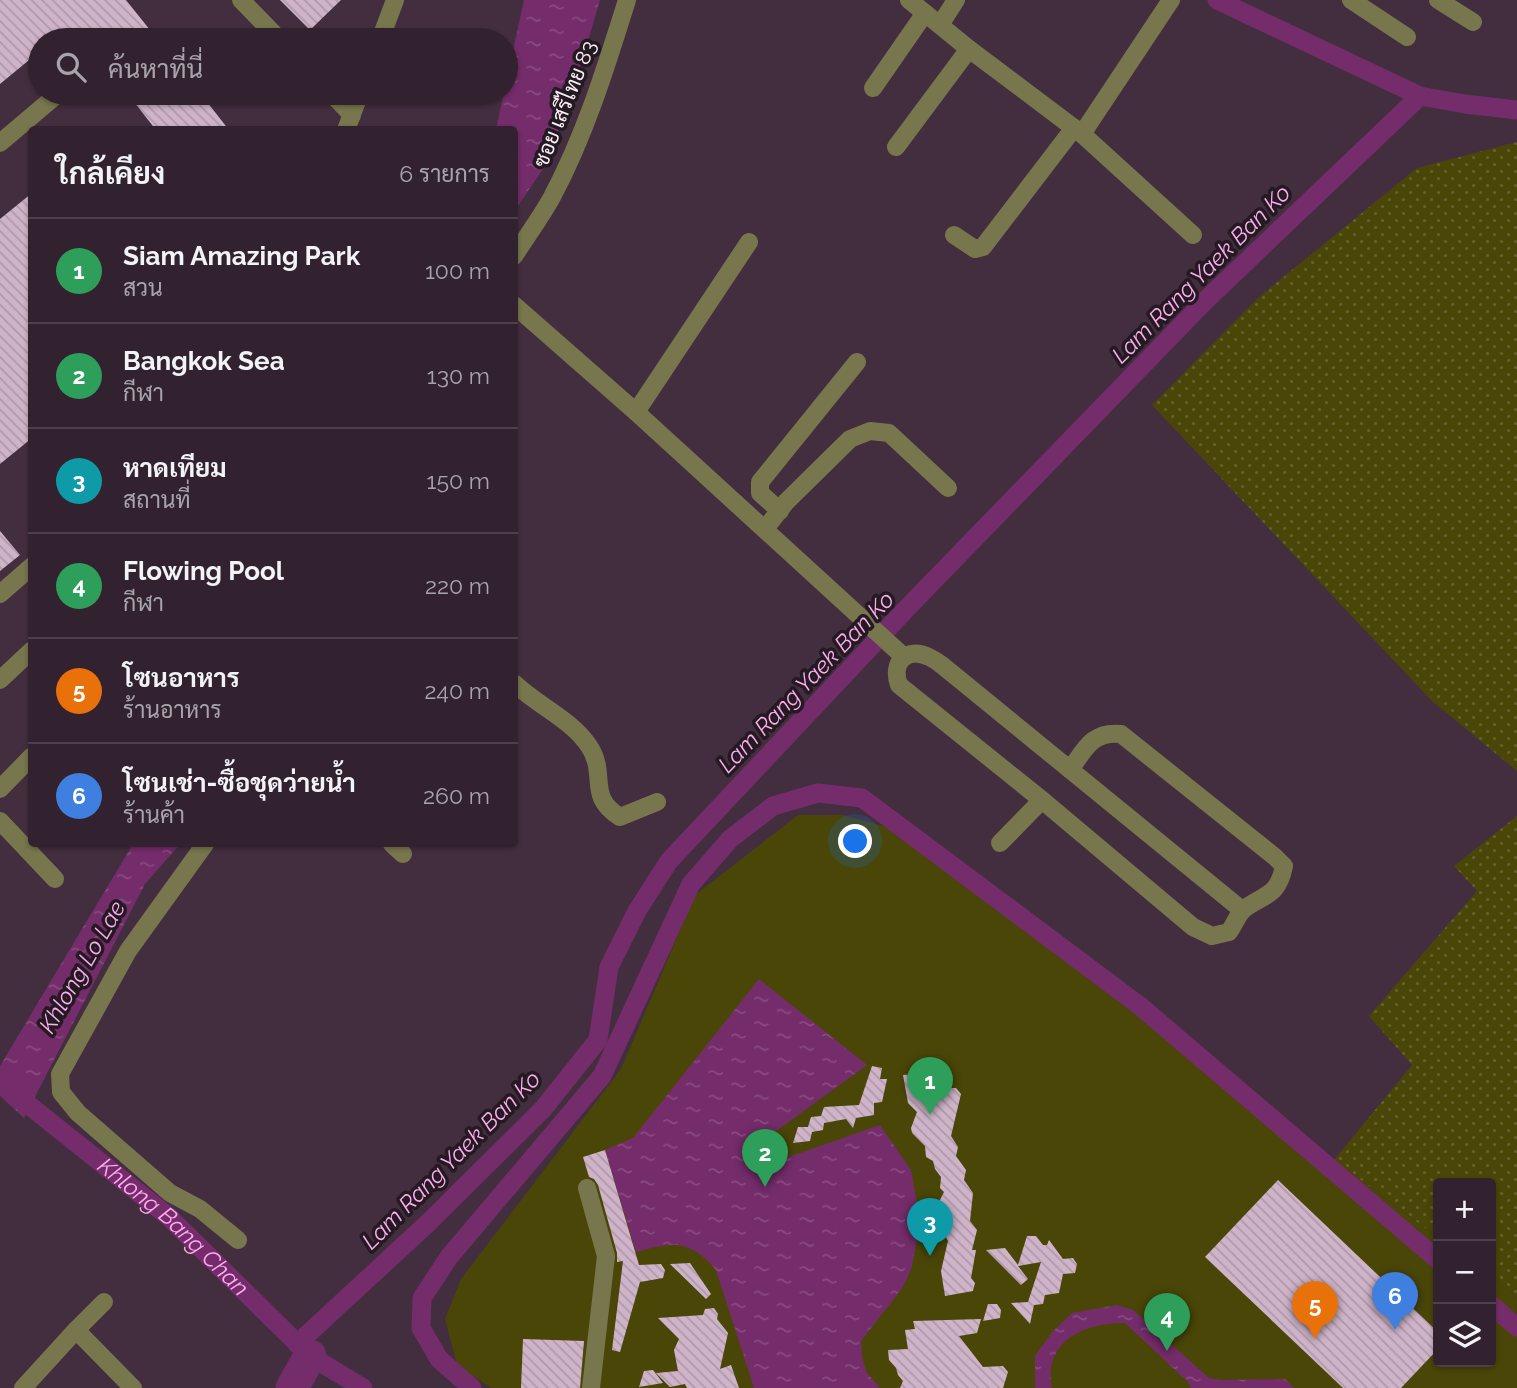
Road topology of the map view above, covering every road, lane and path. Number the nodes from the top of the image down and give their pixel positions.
1 (241, 0) edge
2 (395, 0) edge
3 (627, 0) edge
4 (909, 0) edge
5 (956, 0) edge
6 (1171, 0) edge
7 (1350, 0) edge
8 (1438, 0) edge
9 (932, 19) junction
10 (1473, 22) dead end
11 (268, 28) edge
12 (384, 28) edge
13 (1407, 37) dead end
14 (969, 49) junction
15 (873, 88) dead end
16 (45, 105) edge
17 (338, 105) edge
18 (355, 105) edge
19 (349, 122) edge
20 (1078, 131) junction
21 (0, 143) edge
22 (896, 147) dead end
23 (954, 235) dead end
24 (1193, 235) dead end
25 (749, 242) dead end
26 (518, 250) edge
27 (518, 309) edge
28 (857, 362) dead end
29 (636, 412) junction
30 (948, 488) dead end
31 (780, 511) junction
32 (765, 529) junction
33 (28, 570) edge
34 (0, 594) edge
35 (897, 651) junction
36 (28, 654) edge
37 (0, 680) edge
38 (518, 686) edge
39 (28, 761) edge
40 (1070, 770) junction
41 (0, 789) edge
42 (1042, 800) junction
43 (657, 802) dead end
44 (0, 821) edge
45 (1000, 842) dead end
46 (203, 847) edge
47 (55, 880) dead end
48 (1242, 910) junction
49 (587, 1188) dead end
50 (238, 1240) dead end
51 (104, 1302) dead end
52 (76, 1330) junction
53 (23, 1388) edge
54 (133, 1388) edge
55 (591, 1388) edge

1 - 11 street
2 - 12 street
3 - 26 street, ซอย เสรีไทย 83
4 - 9 street
5 - 9 street
6 - 20 street
7 - 13 street
8 - 10 street
9 - 14 street
9 - 15 street
14 - 20 street
14 - 22 street
16 - 21 street
17 - 19 street
18 - 19 street
20 - 23 street
20 - 24 street
25 - 29 street
27 - 29 street
28 - 31 street
29 - 32 street
30 - 31 street
31 - 32 street
32 - 35 street
33 - 34 street
35 - 40 street
35 - 42 street
36 - 37 street
38 - 43 street
39 - 41 street
40 - 48 street
40 - 48 street
42 - 45 street
42 - 48 street
44 - 47 street
46 - 50 street
49 - 55 street
51 - 52 street
52 - 53 street
52 - 54 street

